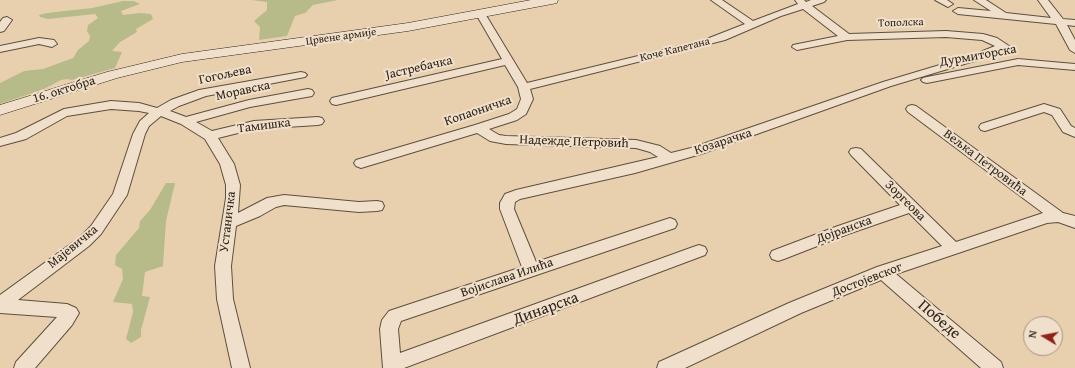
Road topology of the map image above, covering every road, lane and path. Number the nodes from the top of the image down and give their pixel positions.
1 (552, 0) edge
2 (716, 0) edge
3 (822, 0) edge
4 (979, 0) edge
5 (1043, 0) edge
6 (800, 2) edge
7 (958, 11) dead end
8 (481, 14) junction
9 (1005, 16) junction
10 (7, 20) dead end
11 (1060, 22) junction
12 (1075, 23) edge
13 (752, 24) junction
14 (0, 29) edge
15 (847, 37) junction
16 (52, 44) dead end
17 (1004, 46) joint
18 (797, 47) dead end
19 (0, 49) edge
20 (1075, 50) edge
21 (508, 61) junction
22 (1075, 67) edge
23 (129, 70) joint
24 (301, 75) dead end
25 (887, 84) junction
26 (524, 87) junction
27 (308, 94) dead end
28 (336, 101) dead end
29 (912, 109) dead end
30 (0, 110) edge
31 (158, 111) junction
32 (185, 121) junction
33 (318, 121) dead end
34 (985, 127) dead end
35 (479, 128) junction
36 (1075, 133) edge
37 (210, 136) junction
38 (0, 142) edge
39 (856, 152) dead end
40 (668, 158) junction
41 (361, 163) dead end
42 (377, 206) dead end
43 (910, 207) junction
44 (1058, 217) junction
45 (1075, 222) edge
46 (229, 223) junction
47 (670, 224) dead end
48 (954, 249) junction
49 (699, 251) dead end
50 (778, 255) dead end
51 (531, 269) junction
52 (883, 272) junction
53 (0, 305) edge
54 (392, 366) edge
55 (23, 368) edge
56 (241, 368) edge
57 (666, 368) edge
58 (994, 368) edge

1 - 8 main road, Црвене армије
2 - 13 street
3 - 6 street, Коче Капетана
4 - 9 street
5 - 11 street
6 - 13 street, Коче Капетана
6 - 15 street
7 - 9 street
8 - 21 street, Копаоничка
8 - 23 main road, Црвене армије
9 - 11 street
10 - 14 street
11 - 12 street
11 - 20 street
13 - 26 street, Коче Капетана
15 - 17 street, Тополска
15 - 18 street, Тополска
16 - 19 street
17 - 25 street, Козарачка
21 - 26 street, Копаоничка
21 - 28 street, Јастребачка
22 - 25 street, Дурмиторска
23 - 30 main road, 16. октобра
24 - 31 street, Гогољева
25 - 40 street, Козарачка
26 - 35 street, Копаоничка
27 - 32 street, Моравска
29 - 44 street, Вељка Петровића
31 - 32 street, Устаничка
31 - 38 street, Устаничка
31 - 53 street, Мајевичка
32 - 37 street, Устаничка
33 - 37 street, Тамишка
34 - 36 street
35 - 40 street, Надежде Петровић
35 - 41 street, Копаоничка
37 - 46 street, Устаничка
39 - 43 street, Зоргеова
40 - 51 street, Козарачка
42 - 46 street
43 - 48 street, Зоргеова
43 - 50 street, Дојранска
44 - 45 street, Достојевског
44 - 48 street, Достојевског
46 - 56 street, Устаничка
47 - 51 street, Војислава Илића
48 - 52 street, Достојевског
49 - 54 street, Динарска
51 - 54 street, Војислава Илића
52 - 57 street, Достојевског
52 - 58 street, Победе
53 - 55 street

